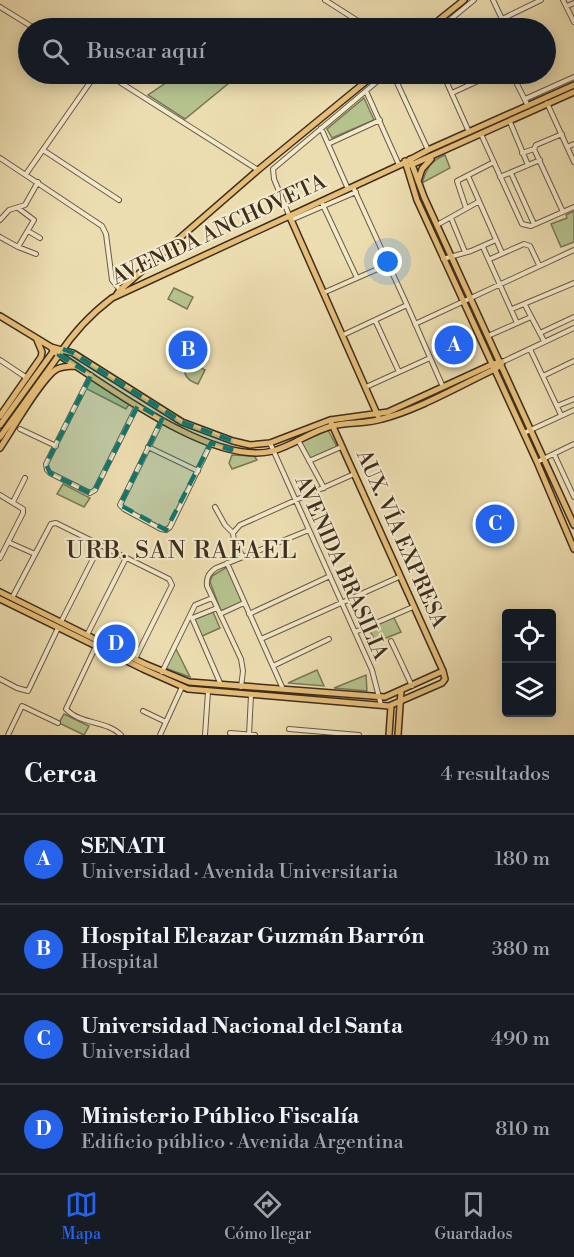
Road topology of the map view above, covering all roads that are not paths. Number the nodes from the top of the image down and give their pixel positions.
1 (325, 0) edge
2 (464, 0) edge
3 (474, 0) edge
4 (493, 0) edge
5 (541, 0) edge
6 (563, 0) edge
7 (574, 3) edge
8 (567, 6) junction
9 (0, 7) edge
10 (18, 18) edge
11 (353, 18) edge
12 (442, 18) edge
13 (452, 18) edge
14 (502, 18) edge
15 (504, 18) edge
16 (574, 22) edge
17 (574, 77) edge
18 (89, 84) edge
19 (122, 84) edge
20 (363, 84) edge
21 (374, 84) edge
22 (398, 84) edge
23 (448, 84) edge
24 (471, 84) edge
25 (517, 84) edge
26 (574, 85) edge
27 (366, 91) junction
28 (574, 92) edge
29 (452, 93) junction
30 (525, 99) junction
31 (547, 101) junction
32 (528, 106) junction
33 (380, 120) junction
34 (510, 122) junction
35 (321, 128) junction
36 (469, 132) junction
37 (481, 134) junction
38 (562, 134) junction
39 (328, 144) junction
40 (574, 144) edge
41 (567, 147) junction
42 (534, 149) junction
43 (43, 150) junction
44 (428, 150) junction
45 (522, 153) junction
46 (436, 155) junction
47 (0, 158) edge
48 (540, 160) junction
49 (494, 162) junction
50 (574, 162) edge
51 (406, 163) junction
52 (528, 165) junction
53 (258, 170) junction
54 (511, 173) junction
55 (26, 174) junction
56 (468, 176) junction
57 (500, 177) junction
58 (38, 182) junction
59 (418, 183) junction
60 (352, 189) junction
61 (118, 200) dead end
62 (478, 202) junction
63 (322, 204) junction
64 (17, 207) junction
65 (574, 207) edge
66 (466, 208) junction
67 (563, 212) junction
68 (290, 218) junction
69 (450, 218) junction
70 (0, 220) edge
71 (437, 225) junction
72 (534, 225) junction
73 (28, 231) junction
74 (0, 237) edge
75 (40, 238) dead end
76 (496, 240) junction
77 (18, 247) junction
78 (483, 247) junction
79 (574, 250) edge
80 (465, 252) junction
81 (502, 253) junction
82 (36, 254) dead end
83 (451, 256) junction
84 (443, 259) junction
85 (490, 259) junction
86 (389, 264) junction
87 (539, 266) junction
88 (357, 278) junction
89 (574, 283) edge
90 (501, 285) junction
91 (118, 292) junction
92 (323, 293) junction
93 (471, 298) junction
94 (463, 302) junction
95 (407, 305) junction
96 (525, 305) junction
97 (512, 309) junction
98 (0, 317) edge
99 (531, 317) junction
100 (574, 317) edge
101 (375, 320) junction
102 (517, 323) junction
103 (415, 324) junction
104 (574, 328) edge
105 (540, 333) junction
106 (343, 335) junction
107 (488, 336) junction
108 (37, 339) junction
109 (544, 341) junction
110 (530, 348) junction
111 (58, 349) junction
112 (430, 358) junction
113 (0, 360) edge
114 (574, 361) edge
115 (501, 363) junction
116 (76, 366) junction
117 (494, 367) junction
118 (399, 372) junction
119 (91, 375) junction
120 (543, 376) junction
121 (29, 380) junction
122 (366, 387) junction
123 (443, 387) junction
124 (574, 399) edge
125 (138, 405) junction
126 (557, 406) junction
127 (574, 410) edge
128 (0, 416) edge
129 (561, 416) junction
130 (379, 417) junction
131 (162, 419) junction
132 (330, 420) junction
133 (0, 425) edge
134 (332, 426) junction
135 (20, 429) dead end
136 (530, 430) junction
137 (524, 433) junction
138 (0, 437) edge
139 (298, 440) junction
140 (233, 441) junction
141 (211, 443) junction
142 (270, 443) junction
143 (574, 444) edge
144 (56, 446) junction
145 (148, 447) junction
146 (341, 447) junction
147 (0, 448) edge
148 (231, 450) junction
149 (273, 451) junction
150 (554, 454) junction
151 (544, 458) junction
152 (309, 461) junction
153 (537, 462) junction
154 (198, 471) junction
155 (354, 474) junction
156 (25, 478) dead end
157 (324, 488) junction
158 (0, 496) edge
159 (574, 497) edge
160 (295, 501) junction
161 (13, 502) junction
162 (215, 507) dead end
163 (574, 525) edge
164 (309, 530) junction
165 (233, 533) junction
166 (8, 542) junction
167 (100, 545) junction
168 (574, 549) edge
169 (34, 554) junction
170 (126, 557) junction
171 (243, 557) junction
172 (0, 558) edge
173 (227, 563) junction
174 (330, 576) junction
175 (399, 577) junction
176 (0, 592) edge
177 (12, 598) junction
178 (212, 598) junction
179 (0, 599) edge
180 (244, 603) junction
181 (341, 605) junction
182 (413, 607) junction
183 (217, 608) junction
184 (34, 612) junction
185 (220, 614) junction
186 (249, 614) junction
187 (190, 618) junction
188 (60, 625) junction
189 (355, 632) junction
190 (87, 635) junction
191 (261, 639) junction
192 (329, 639) dead end
193 (391, 641) dead end
194 (96, 646) junction
195 (117, 653) junction
196 (135, 659) junction
197 (273, 666) junction
198 (443, 671) junction
199 (162, 672) junction
200 (0, 679) edge
201 (202, 684) junction
202 (212, 685) junction
203 (221, 686) junction
204 (412, 686) junction
205 (182, 687) junction
206 (237, 687) junction
207 (284, 690) junction
208 (201, 691) junction
209 (401, 691) junction
210 (210, 692) junction
211 (234, 694) junction
212 (251, 695) junction
213 (382, 697) junction
214 (400, 703) junction
215 (381, 706) junction
216 (391, 706) junction
217 (143, 711) dead end
218 (166, 722) junction
219 (58, 723) dead end
220 (289, 729) dead end
221 (230, 733) dead end
222 (10, 734) edge
223 (319, 734) edge
224 (121, 735) edge
225 (160, 735) edge
226 (205, 735) edge
227 (249, 735) edge
228 (255, 735) edge
229 (359, 735) edge
230 (389, 735) edge
231 (398, 735) edge

1 - 11 street
2 - 12 main road
3 - 13 street
4 - 14 street
5 - 15 street
6 - 8 street
7 - 8 street
8 - 16 street
9 - 10 street
17 - 30 street
18 - 43 street
19 - 53 street
20 - 53 main road
21 - 27 street
22 - 44 street
23 - 29 street
24 - 29 street
25 - 30 street
26 - 31 main road, AVENIDA ANCHOVETA
27 - 33 street
27 - 35 street
28 - 31 main road, AVENIDA ANCHOVETA
29 - 36 street
30 - 32 street
31 - 32 main road, AVENIDA ANCHOVETA
31 - 34 main road, AVENIDA ANCHOVETA
31 - 38 street
32 - 36 main road, AVENIDA ANCHOVETA
33 - 39 street
33 - 51 street
34 - 37 main road, AVENIDA ANCHOVETA
34 - 45 street
35 - 39 street
35 - 68 street
36 - 44 main road, AVENIDA ANCHOVETA
37 - 46 main road, AVENIDA ANCHOVETA
37 - 49 street
38 - 41 street
38 - 42 street
39 - 60 street
40 - 41 street
41 - 50 street
42 - 45 street
42 - 48 street
43 - 55 street
43 - 61 street
44 - 51 main road, AVENIDA ANCHOVETA
45 - 52 street
46 - 51 main road, AVENIDA ANCHOVETA
46 - 59 main road
47 - 55 street
48 - 52 street
48 - 67 street
49 - 56 street
49 - 57 street
51 - 59 main road
51 - 60 main road, AVENIDA ANCHOVETA
51 - 84 main road
52 - 54 street
53 - 91 main road
54 - 57 street
54 - 72 street
55 - 58 street
56 - 62 street
56 - 66 street
57 - 72 street
58 - 64 street
58 - 91 street
59 - 71 main road
60 - 63 main road, AVENIDA ANCHOVETA
60 - 86 street
62 - 66 street
62 - 76 street
63 - 68 main road, AVENIDA ANCHOVETA
63 - 88 street
64 - 70 street
64 - 73 street
65 - 67 street
66 - 69 street
67 - 72 street
68 - 91 main road, AVENIDA ANCHOVETA
68 - 92 main road
69 - 71 street
69 - 80 street
71 - 83 main road
73 - 75 street
73 - 77 street
74 - 77 street
76 - 78 street
76 - 81 street
77 - 82 street
78 - 80 street
78 - 85 street
79 - 87 street
80 - 83 street
81 - 85 street
81 - 87 street
83 - 84 street
83 - 93 main road
84 - 94 main road
85 - 90 street
86 - 88 street
86 - 95 street
87 - 90 street
88 - 92 street
89 - 96 street
90 - 93 street
90 - 97 street
91 - 111 main road, AVENIDA ANCHOVETA
92 - 106 main road
93 - 94 street
93 - 107 main road
94 - 103 street
94 - 117 main road
95 - 101 street
95 - 103 street
96 - 97 street
96 - 99 street
97 - 102 street
98 - 108 main road
99 - 102 street
99 - 105 street
100 - 105 street
101 - 106 street
101 - 118 street
102 - 107 street
103 - 112 street
104 - 109 street
105 - 109 street
106 - 122 main road
107 - 115 main road
108 - 111 main road
108 - 121 main road
109 - 110 street
110 - 115 street
110 - 120 street
111 - 116 main road
111 - 121 main road, AVENIDA ANCHOVETA
111 - 138 main road, AVENIDA ANCHOVETA
111 - 140 main road
112 - 118 street
112 - 123 street
113 - 121 street
114 - 120 street
115 - 117 main road
115 - 136 main road
116 - 119 main road
116 - 147 main road
117 - 123 main road
117 - 130 main road
117 - 137 main road
118 - 122 street
119 - 125 main road
119 - 144 street
120 - 126 street
121 - 128 main road
121 - 133 main road, AVENIDA ANCHOVETA
122 - 130 main road
123 - 130 main road
124 - 126 street
125 - 131 main road
125 - 144 street
126 - 129 street
127 - 129 street
129 - 136 street
130 - 132 main road
130 - 134 main road
131 - 141 main road
131 - 145 street
132 - 134 main road, AUX. VÍA EXPRESA
132 - 142 main road
134 - 139 main road
134 - 146 main road, AUX. VÍA EXPRESA
135 - 144 street
136 - 137 street
136 - 151 main road
137 - 153 main road
139 - 149 main road
139 - 152 street
140 - 142 main road
140 - 148 main road
141 - 148 main road
141 - 154 street
142 - 149 street, AVENIDA BRASILIA
143 - 150 street
145 - 154 street
145 - 154 street
146 - 152 street
146 - 155 main road, AUX. VÍA EXPRESA
148 - 149 main road
149 - 160 street, AVENIDA BRASILIA
150 - 151 street
150 - 159 street
151 - 153 street
151 - 163 main road
152 - 157 street
153 - 168 main road
155 - 157 street
155 - 175 main road, AUX. VÍA EXPRESA
156 - 161 street
157 - 160 street
158 - 161 street
160 - 164 street, AVENIDA BRASILIA
160 - 165 street
161 - 166 street
162 - 165 street
164 - 171 street
164 - 174 street, AVENIDA BRASILIA
165 - 171 street
166 - 169 street
166 - 172 street
167 - 169 street
167 - 170 street
167 - 188 street
169 - 177 street
170 - 190 street
170 - 196 street
171 - 173 street
173 - 178 street
173 - 180 street
174 - 181 street, AVENIDA BRASILIA
174 - 186 street
175 - 181 street
175 - 182 main road, AUX. VÍA EXPRESA
176 - 177 main road
177 - 184 main road
178 - 183 street
178 - 187 street
179 - 184 main road
180 - 185 street
180 - 186 street
181 - 189 street, AVENIDA BRASILIA
181 - 191 street
182 - 189 street
182 - 198 main road, AUX. VÍA EXPRESA
183 - 185 street
183 - 187 street
184 - 188 main road
185 - 206 street
186 - 191 street
187 - 199 street
187 - 203 street
188 - 190 main road
188 - 194 main road
188 - 200 street
189 - 213 street, AVENIDA BRASILIA
190 - 195 main road
191 - 197 street
192 - 197 street
193 - 204 street
194 - 195 main road
194 - 224 street
195 - 196 main road
195 - 205 main road
196 - 199 main road
197 - 207 street
198 - 204 main road
198 - 214 main road
199 - 201 main road
201 - 202 main road
201 - 208 street
202 - 203 main road
202 - 210 street
203 - 206 main road
204 - 209 main road
205 - 208 main road
205 - 218 street
206 - 207 main road
206 - 211 street
207 - 213 main road
208 - 210 main road
209 - 213 main road
209 - 214 main road
210 - 211 main road
210 - 226 street
211 - 212 main road
212 - 215 main road
212 - 227 street
213 - 215 street, AVENIDA BRASILIA
214 - 216 main road
214 - 231 main road
215 - 216 main road
216 - 230 main road
217 - 218 street
218 - 225 street
219 - 222 street
220 - 223 street
221 - 227 street
223 - 229 street
227 - 228 street

